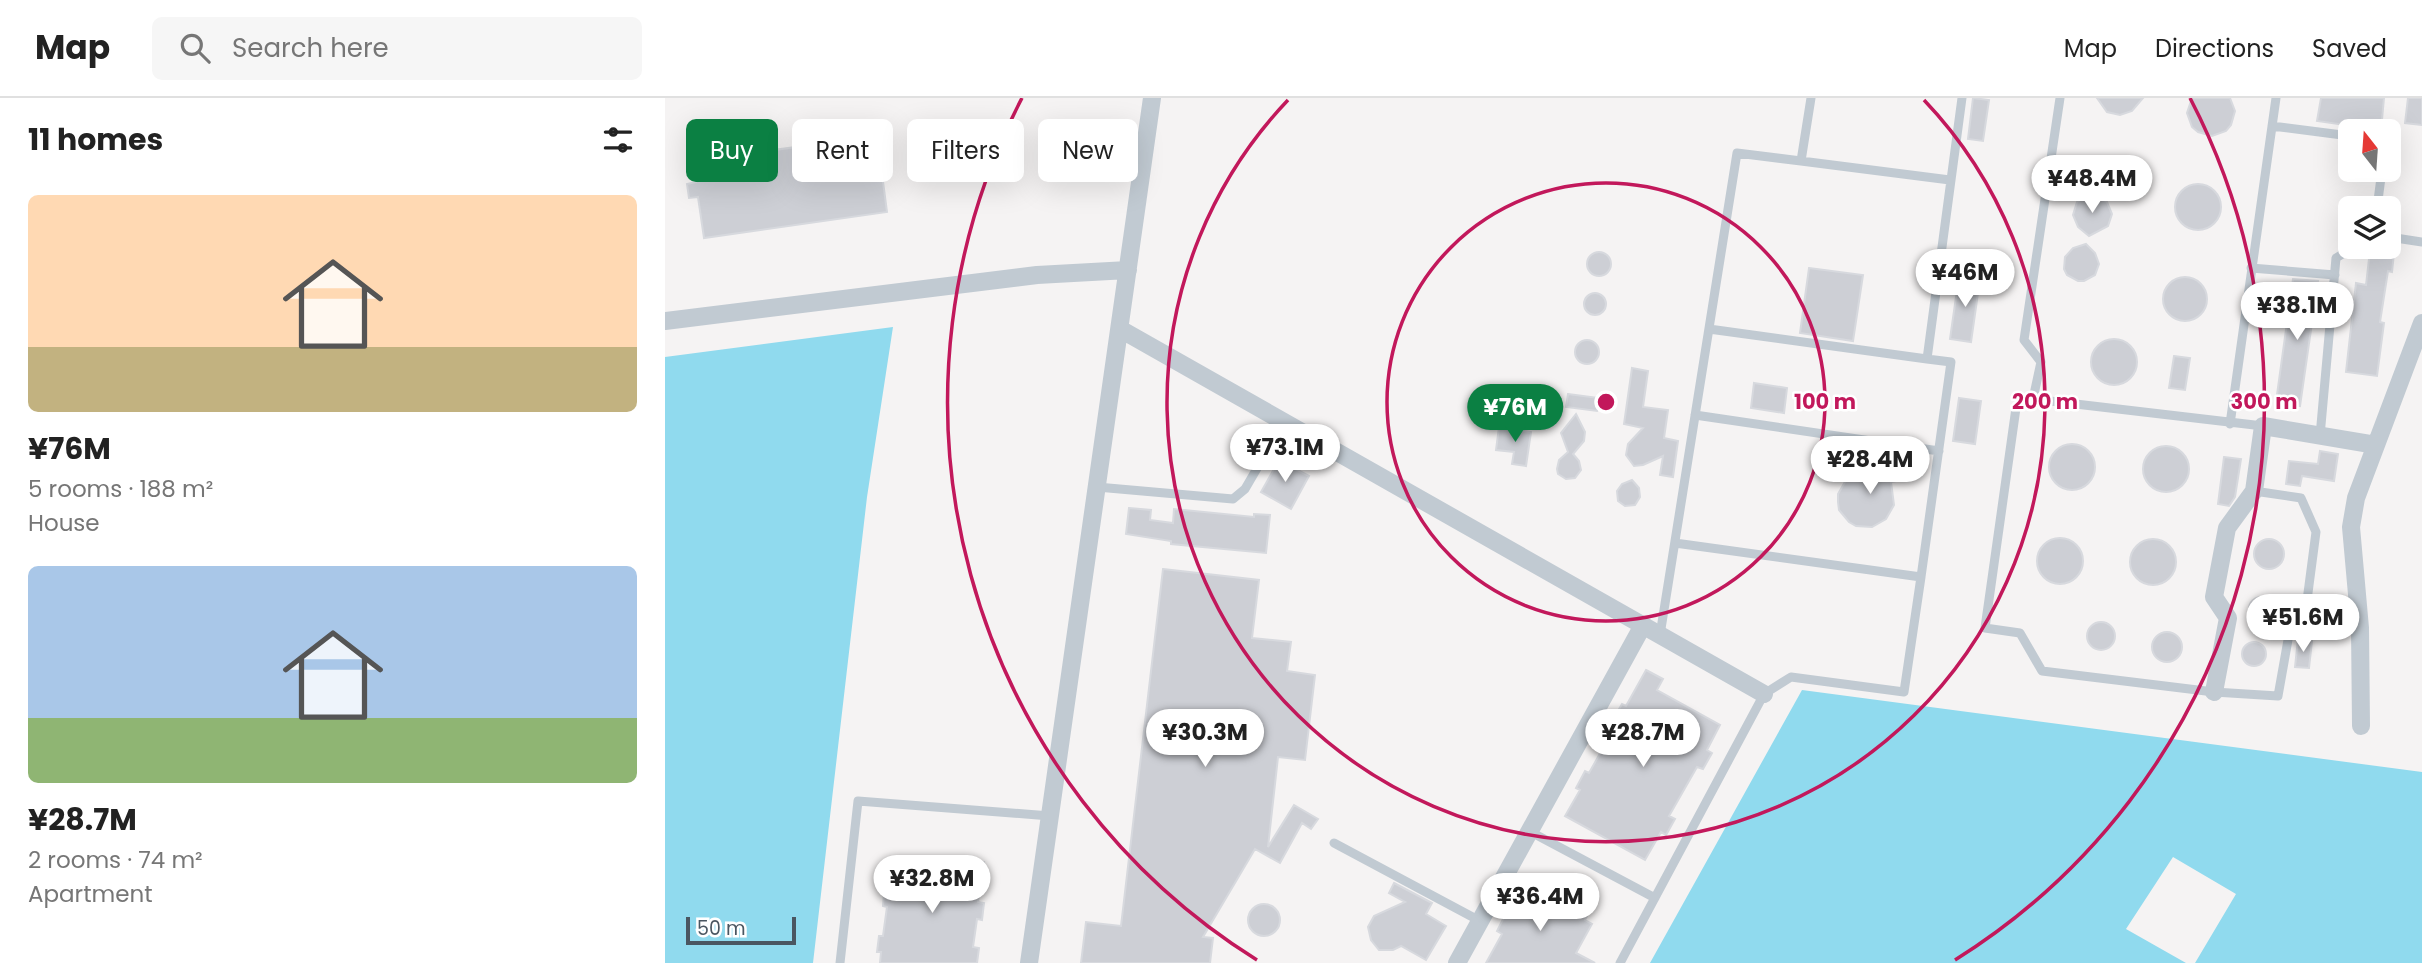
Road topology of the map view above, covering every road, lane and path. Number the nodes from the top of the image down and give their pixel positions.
1 (1153, 98) edge
2 (1811, 98) edge
3 (1962, 98) edge
4 (2060, 98) edge
5 (2276, 98) edge
6 (2272, 126) junction
7 (2338, 134) edge
8 (1801, 161) junction
9 (1950, 180) junction
10 (2401, 239) edge
11 (2422, 242) edge
12 (2338, 257) edge
13 (2252, 268) junction
14 (1128, 270) junction
15 (2335, 275) junction
16 (665, 321) edge
17 (2422, 323) edge
18 (1120, 329) junction
19 (1709, 329) junction
20 (1927, 359) junction
21 (2033, 399) junction
22 (1695, 415) junction
23 (1283, 422) junction
24 (2230, 424) junction
25 (2263, 426) junction
26 (2320, 436) junction
27 (2375, 444) junction
28 (1939, 451) junction
29 (1097, 487) junction
30 (2254, 491) junction
31 (1675, 543) junction
32 (1921, 577) junction
33 (1642, 627) junction
34 (1660, 636) junction
35 (2214, 692) junction
36 (1765, 694) junction
37 (2361, 726) dead end
38 (1050, 816) junction
39 (1529, 831) junction
40 (1333, 843) dead end
41 (1655, 898) junction
42 (1480, 922) junction
43 (840, 963) edge
44 (1029, 963) edge
45 (1457, 963) edge
46 (1620, 963) edge

1 - 14 street
2 - 8 lane
3 - 9 lane
4 - 21 lane
5 - 6 lane
6 - 7 lane
6 - 13 lane
8 - 9 lane
8 - 19 lane
9 - 20 lane
10 - 11 lane
12 - 15 lane
13 - 15 lane
13 - 24 lane
14 - 16 street
14 - 18 street
15 - 26 lane
17 - 27 street
18 - 23 street
18 - 29 street
19 - 20 lane
19 - 22 lane
20 - 28 lane
21 - 24 lane
21 - 35 lane
22 - 28 lane
22 - 31 lane
23 - 29 lane
23 - 33 street
24 - 25 lane
25 - 26 street
25 - 30 street
26 - 27 street
27 - 37 street
28 - 32 lane
29 - 38 street
30 - 35 street
30 - 35 lane
31 - 32 lane
31 - 34 lane
32 - 36 lane
33 - 34 street
33 - 39 street
34 - 36 street
36 - 41 lane
38 - 43 lane
38 - 44 street
39 - 41 lane
39 - 42 street
40 - 42 lane
41 - 46 lane
42 - 45 street

